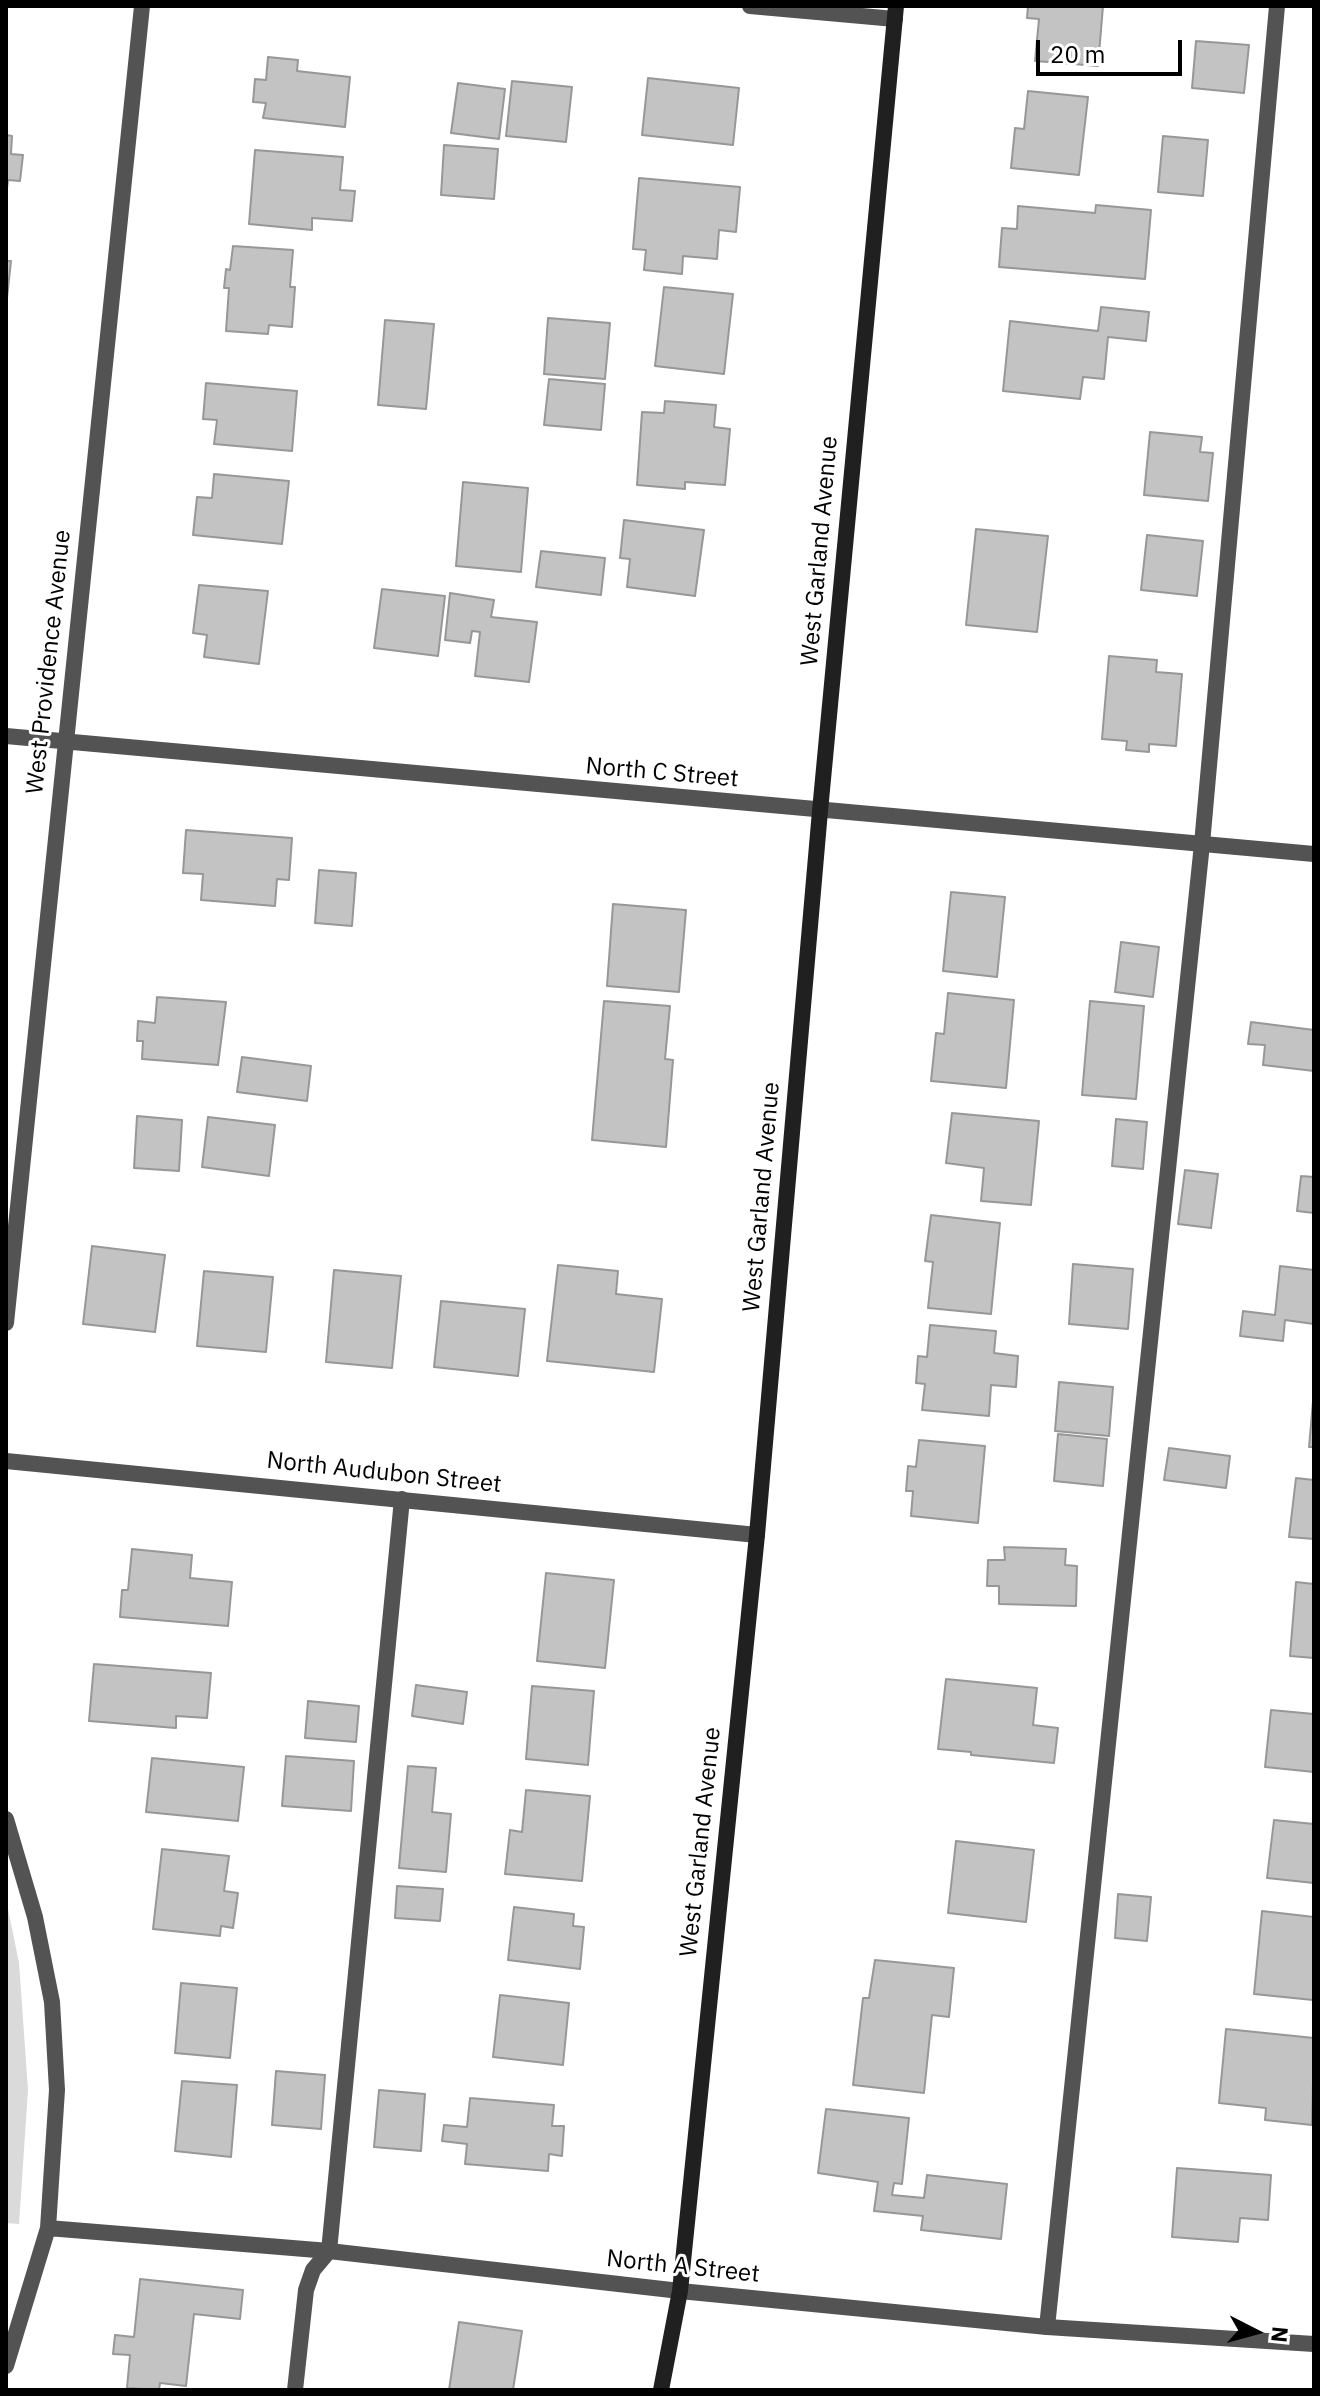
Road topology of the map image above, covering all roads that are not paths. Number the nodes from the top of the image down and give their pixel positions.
1 (142, 6) edge
2 (750, 6) edge
3 (1277, 6) edge
4 (895, 12) edge
5 (6, 736) edge
6 (65, 742) junction
7 (820, 811) junction
8 (1202, 844) junction
9 (1314, 854) edge
10 (6, 1323) edge
11 (6, 1461) edge
12 (402, 1499) junction
13 (757, 1535) junction
14 (6, 1819) edge
15 (48, 2228) junction
16 (329, 2251) junction
17 (680, 2291) junction
18 (1047, 2327) junction
19 (1314, 2344) edge
20 (6, 2366) edge
21 (295, 2390) edge
22 (661, 2390) edge

1 - 6 street, West Providence Avenue
2 - 4 street
3 - 8 street
4 - 7 street, West Garland Avenue
5 - 6 street, North C Street
6 - 7 street, North C Street
6 - 10 street, West Providence Avenue
7 - 8 street, North C Street
7 - 13 street, West Garland Avenue
8 - 9 street, North C Street
8 - 18 street
11 - 12 street, North Audubon Street
12 - 13 street, North Audubon Street
12 - 16 street
13 - 17 street, West Garland Avenue
14 - 15 street
15 - 16 street, North A Street
15 - 20 street
16 - 17 street, North A Street
16 - 21 street
17 - 18 street, North A Street
17 - 22 street, West Garland Avenue
18 - 19 street, North A Street

